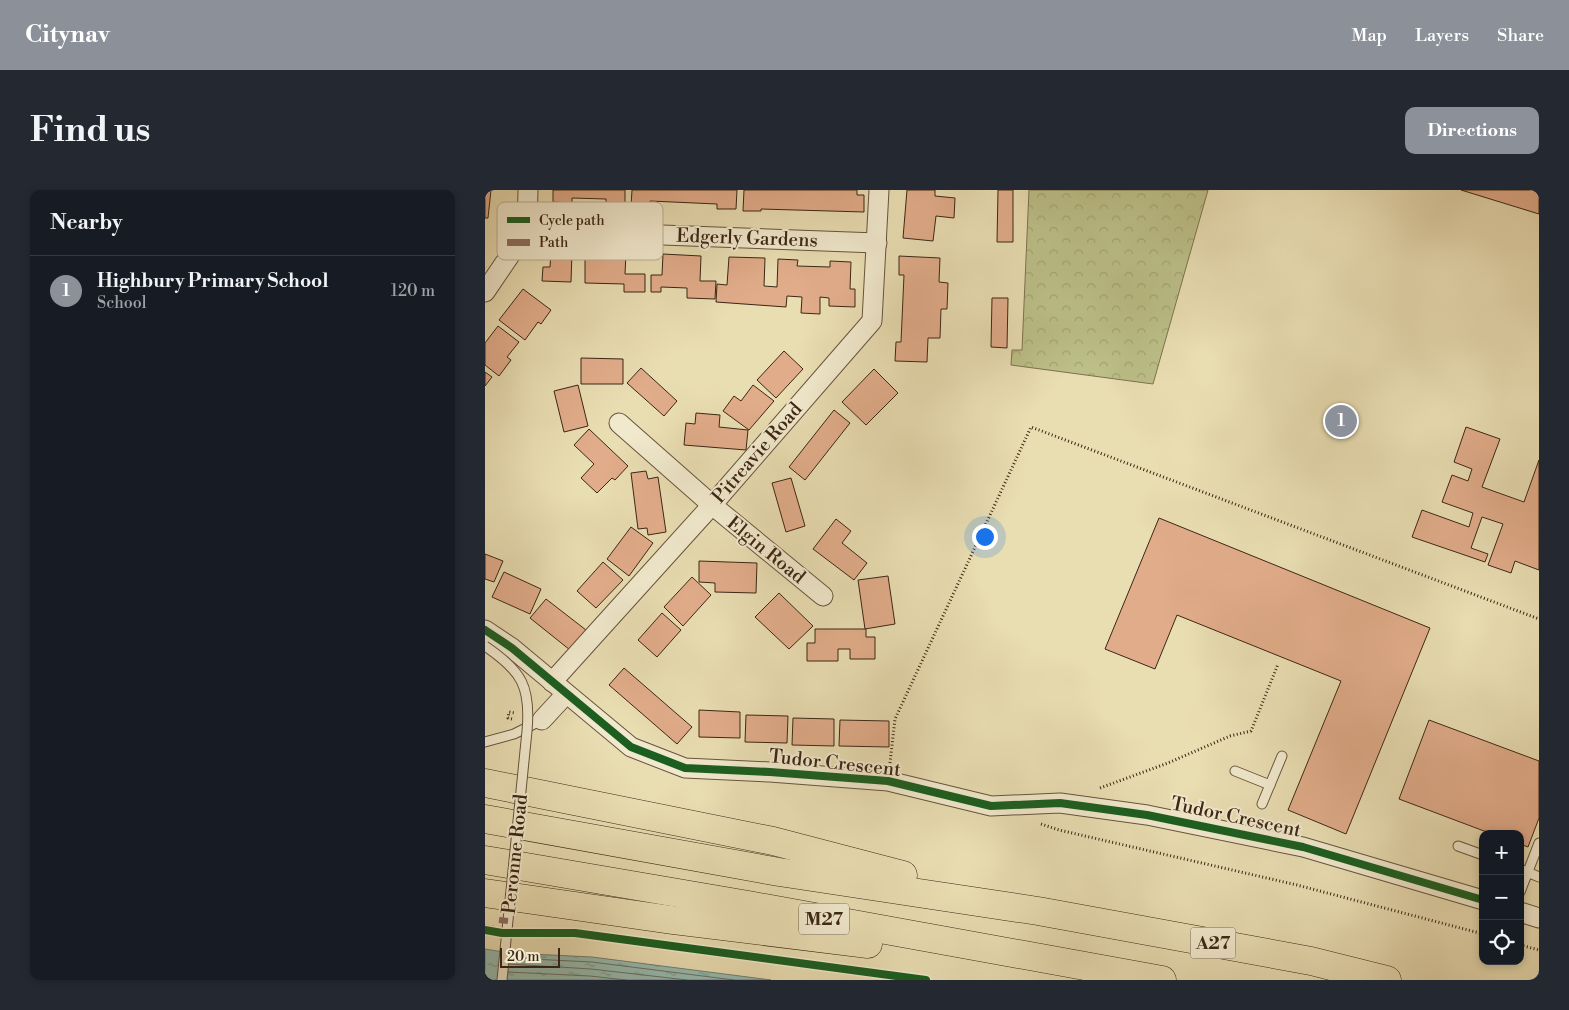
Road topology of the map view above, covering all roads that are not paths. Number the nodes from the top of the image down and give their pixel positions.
1 (879, 190) edge
2 (663, 235) edge
3 (877, 243) junction
4 (507, 260) edge
5 (485, 292) edge
6 (619, 423) dead end
7 (711, 506) junction
8 (823, 596) dead end
9 (485, 630) edge
10 (485, 646) edge
11 (559, 688) junction
12 (542, 720) joint
13 (485, 742) edge
14 (1282, 756) dead end
15 (1235, 771) dead end
16 (485, 783) edge
17 (1270, 785) junction
18 (1262, 804) dead end
19 (485, 820) edge
20 (1539, 843) edge
21 (1457, 846) dead end
22 (1479, 854) edge
23 (485, 860) edge
24 (1524, 871) edge
25 (1539, 876) edge
26 (485, 893) edge
27 (1479, 899) edge
28 (1038, 911) junction
29 (1524, 913) edge
30 (1539, 918) edge
31 (502, 980) edge
32 (1151, 980) edge
33 (1162, 980) edge
34 (1387, 980) edge

1 - 3 street, Pitreavie Road
2 - 3 street, Edgerly Gardens
3 - 7 street, Pitreavie Road
4 - 5 street
6 - 7 street, Elgin Road
7 - 8 street, Elgin Road
7 - 11 street, Pitreavie Road
9 - 11 street, Tudor Crescent
10 - 31 lane, Peronne Road, bridge
11 - 12 street
11 - 27 street, Tudor Crescent
12 - 13 lane
14 - 17 lane
15 - 17 lane
16 - 28 highway
17 - 18 lane
19 - 28 highway, M27
20 - 24 lane
21 - 22 lane
23 - 33 highway, M27
24 - 25 lane
26 - 32 highway
28 - 34 highway, A27
29 - 30 street

